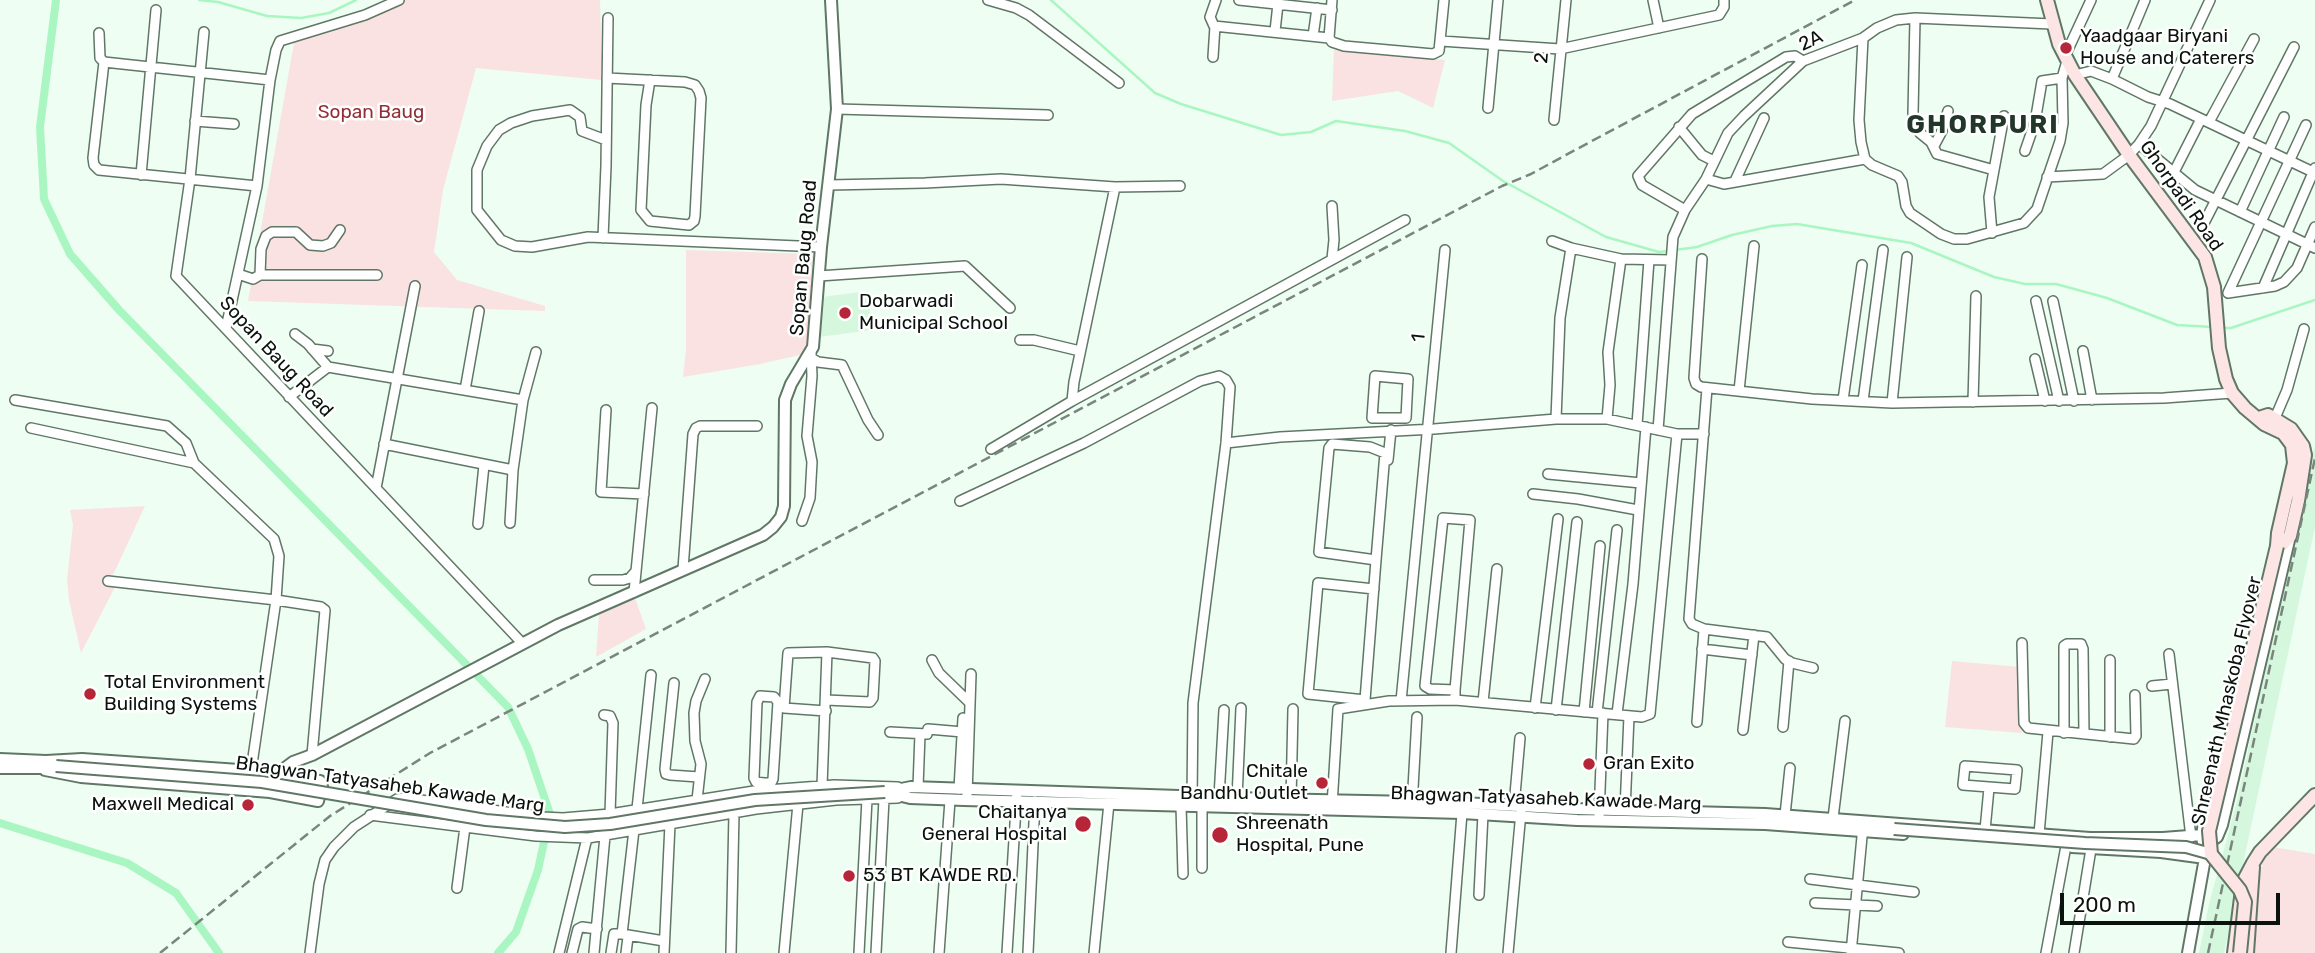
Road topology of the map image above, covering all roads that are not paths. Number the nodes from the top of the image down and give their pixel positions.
1 (399, 0) edge
2 (831, 0) edge
3 (988, 0) edge
4 (1216, 0) edge
5 (1238, 0) edge
6 (1444, 0) edge
7 (1497, 0) edge
8 (1566, 0) edge
9 (1653, 0) edge
10 (1724, 0) edge
11 (2047, 0) edge
12 (2091, 0) edge
13 (2145, 0) edge
14 (2210, 0) edge
15 (1278, 4) junction
16 (1332, 5) edge
17 (1317, 8) junction
18 (156, 9) dead end
19 (608, 18) dead end
20 (1915, 18) junction
21 (2052, 24) junction
22 (1215, 26) junction
23 (1659, 27) junction
24 (1275, 31) junction
25 (204, 32) dead end
26 (99, 33) dead end
27 (1313, 36) junction
28 (1329, 38) junction
29 (1863, 38) junction
30 (2254, 39) dead end
31 (1441, 41) junction
32 (1493, 45) junction
33 (2294, 47) dead end
34 (1560, 49) junction
35 (1213, 57) dead end
36 (2066, 59) junction
37 (1803, 61) junction
38 (104, 62) junction
39 (151, 66) junction
40 (200, 71) junction
41 (2069, 77) junction
42 (607, 78) junction
43 (2112, 79) junction
44 (271, 80) junction
45 (650, 80) junction
46 (1119, 83) dead end
47 (2163, 102) junction
48 (1488, 108) dead end
49 (837, 109) junction
50 (1948, 111) dead end
51 (1048, 115) dead end
52 (2004, 117) dead end
53 (2284, 117) dead end
54 (1764, 118) dead end
55 (1554, 120) dead end
56 (2205, 120) junction
57 (195, 121) junction
58 (234, 124) dead end
59 (2306, 125) dead end
60 (1679, 127) junction
61 (606, 139) junction
62 (2246, 141) junction
63 (2139, 144) junction
64 (1934, 146) junction
65 (2025, 151) dead end
66 (2268, 151) junction
67 (2129, 155) junction
68 (1866, 159) junction
69 (1714, 161) junction
70 (2290, 161) junction
71 (1994, 170) junction
72 (2315, 171) edge
73 (2174, 173) junction
74 (141, 175) junction
75 (2047, 177) junction
76 (190, 179) junction
77 (1706, 179) junction
78 (1735, 181) junction
79 (829, 184) junction
80 (257, 186) junction
81 (1180, 186) dead end
82 (1115, 187) junction
83 (2215, 200) junction
84 (1332, 206) dead end
85 (1685, 210) junction
86 (2240, 212) junction
87 (1405, 220) dead end
88 (2261, 222) junction
89 (670, 224) junction
90 (2202, 227) dead end
91 (2315, 227) edge
92 (340, 230) dead end
93 (1992, 233) junction
94 (2286, 234) junction
95 (603, 238) junction
96 (668, 240) junction
97 (1552, 241) dead end
98 (1754, 246) dead end
99 (2311, 246) edge
100 (821, 247) junction
101 (1571, 248) junction
102 (1445, 250) dead end
103 (1883, 250) dead end
104 (1907, 257) dead end
105 (1671, 258) junction
106 (1332, 259) junction
107 (1621, 259) junction
108 (1702, 259) dead end
109 (1649, 260) junction
110 (1862, 265) dead end
111 (238, 274) junction
112 (260, 275) junction
113 (377, 275) dead end
114 (819, 276) junction
115 (415, 286) dead end
116 (2263, 288) junction
117 (1976, 296) dead end
118 (2036, 301) dead end
119 (2053, 301) dead end
120 (1010, 308) dead end
121 (480, 311) dead end
122 (226, 328) junction
123 (2304, 329) dead end
124 (295, 334) dead end
125 (1020, 340) dead end
126 (312, 349) junction
127 (328, 351) dead end
128 (1080, 351) junction
129 (2083, 351) dead end
130 (536, 352) dead end
131 (811, 356) junction
132 (2035, 359) dead end
133 (328, 366) junction
134 (397, 377) junction
135 (1707, 388) junction
136 (465, 390) junction
137 (1739, 391) junction
138 (2232, 393) junction
139 (289, 397) junction
140 (15, 400) dead end
141 (523, 400) junction
142 (1843, 400) junction
143 (2092, 400) junction
144 (1072, 401) junction
145 (1863, 401) junction
146 (2045, 401) junction
147 (2059, 401) junction
148 (2074, 401) junction
149 (1973, 402) junction
150 (1892, 403) junction
151 (652, 408) dead end
152 (606, 410) dead end
153 (2259, 418) junction
154 (2275, 418) junction
155 (1382, 419) junction
156 (1556, 419) junction
157 (1607, 419) junction
158 (757, 426) dead end
159 (1641, 426) junction
160 (31, 428) dead end
161 (1427, 429) junction
162 (1386, 430) junction
163 (1658, 430) junction
164 (1677, 434) junction
165 (878, 435) dead end
166 (1704, 435) junction
167 (1226, 443) junction
168 (384, 444) junction
169 (2297, 445) junction
170 (990, 449) dead end
171 (194, 463) junction
172 (484, 466) junction
173 (513, 470) junction
174 (1548, 474) dead end
175 (1641, 483) junction
176 (376, 488) junction
177 (644, 494) junction
178 (1533, 494) dead end
179 (960, 501) dead end
180 (1638, 510) junction
181 (1558, 519) dead end
182 (802, 521) dead end
183 (1577, 522) dead end
184 (510, 523) dead end
185 (478, 524) dead end
186 (1617, 530) dead end
187 (2282, 540) junction
188 (1600, 546) dead end
189 (1376, 560) junction
190 (682, 569) junction
191 (1497, 569) dead end
192 (636, 571) junction
193 (594, 580) dead end
194 (108, 581) dead end
195 (1374, 589) junction
196 (634, 592) junction
197 (276, 600) junction
198 (1703, 629) junction
199 (1754, 635) junction
200 (522, 643) junction
201 (2022, 643) dead end
202 (1702, 649) junction
203 (827, 652) junction
204 (1752, 654) junction
205 (2169, 654) dead end
206 (932, 660) dead end
207 (2109, 660) dead end
208 (1789, 661) junction
209 (1813, 668) dead end
210 (971, 674) dead end
211 (651, 675) dead end
212 (705, 679) dead end
213 (674, 683) dead end
214 (2172, 684) junction
215 (2152, 686) dead end
216 (1455, 695) junction
217 (2135, 695) dead end
218 (1339, 696) junction
219 (1401, 701) junction
220 (1483, 702) junction
221 (970, 703) junction
222 (1366, 705) junction
223 (826, 706) junction
224 (1241, 708) dead end
225 (1535, 708) junction
226 (1293, 709) dead end
227 (1338, 709) junction
228 (1224, 710) dead end
229 (1556, 710) junction
230 (1584, 712) junction
231 (1600, 713) junction
232 (604, 715) dead end
233 (1617, 715) junction
234 (1629, 716) junction
235 (1416, 717) dead end
236 (963, 718) dead end
237 (1845, 721) dead end
238 (1697, 722) dead end
239 (1783, 727) dead end
240 (1743, 730) dead end
241 (890, 732) dead end
242 (962, 732) junction
243 (2048, 732) junction
244 (2064, 733) junction
245 (920, 734) junction
246 (2084, 734) junction
247 (2110, 737) junction
248 (1520, 738) dead end
249 (312, 755) junction
250 (0, 759) edge
251 (49, 766) junction
252 (0, 768) edge
253 (1790, 768) dead end
254 (251, 771) junction
255 (277, 774) junction
256 (699, 777) junction
257 (764, 786) junction
258 (822, 786) junction
259 (1989, 788) junction
260 (913, 791) junction
261 (270, 792) junction
262 (964, 793) junction
263 (884, 795) junction
264 (2315, 795) edge
265 (1017, 796) junction
266 (1069, 797) junction
267 (1219, 797) junction
268 (1237, 798) junction
269 (867, 799) junction
270 (697, 800) junction
271 (950, 800) junction
272 (1291, 800) junction
273 (1035, 802) junction
274 (1109, 803) junction
275 (798, 804) junction
276 (1191, 804) junction
277 (1332, 805) junction
278 (1412, 806) junction
279 (637, 809) junction
280 (1519, 809) junction
281 (1625, 810) junction
282 (734, 813) junction
283 (1462, 813) junction
284 (610, 814) junction
285 (1483, 814) junction
286 (370, 815) junction
287 (1599, 815) junction
288 (1785, 815) junction
289 (1700, 817) junction
290 (1833, 818) junction
291 (670, 824) junction
292 (465, 827) junction
293 (1866, 828) junction
294 (634, 830) junction
295 (1985, 830) junction
296 (2039, 834) junction
297 (605, 836) junction
298 (2197, 836) junction
299 (587, 838) junction
300 (2066, 846) junction
301 (2091, 849) junction
302 (2206, 853) junction
303 (2253, 863) junction
304 (1202, 868) dead end
305 (1183, 874) dead end
306 (1810, 880) dead end
307 (1856, 886) junction
308 (457, 888) dead end
309 (1914, 892) dead end
310 (1479, 895) dead end
311 (1815, 902) dead end
312 (1855, 905) junction
313 (1877, 906) dead end
314 (597, 929) junction
315 (625, 935) junction
316 (664, 941) junction
317 (1788, 942) dead end
318 (1851, 950) edge
319 (310, 953) edge
320 (559, 953) edge
321 (572, 953) edge
322 (594, 953) edge
323 (611, 953) edge
324 (626, 953) edge
325 (664, 953) edge
326 (731, 953) edge
327 (784, 953) edge
328 (859, 953) edge
329 (876, 953) edge
330 (939, 953) edge
331 (1007, 953) edge
332 (1028, 953) edge
333 (1094, 953) edge
334 (1451, 953) edge
335 (1508, 953) edge
336 (1899, 953) edge
337 (2046, 953) edge
338 (2074, 953) edge
339 (2188, 953) edge
340 (2234, 953) edge
341 (2244, 953) edge

1 - 44 street
2 - 49 street, Sopan Baug Road
3 - 46 street
4 - 22 street
5 - 15 street
6 - 31 street
7 - 32 street
8 - 34 street, 2
9 - 23 street
10 - 23 street
11 - 21 main road, Ghorpadi Road
12 - 36 street
13 - 43 street
14 - 47 street
15 - 17 street
15 - 24 street
16 - 17 street
16 - 28 street
17 - 27 street
18 - 39 street
19 - 42 street
20 - 21 street, 2A
20 - 29 street, 2A
20 - 64 street
21 - 36 main road, Ghorpadi Road
22 - 24 street
22 - 35 street
23 - 34 street
24 - 27 street
25 - 40 street, Sopan Baug Road
26 - 38 street
27 - 28 street
28 - 31 street
29 - 37 street, 2A
29 - 68 street
30 - 56 street
31 - 32 street
32 - 34 street
32 - 48 street
33 - 62 street
34 - 55 street, 2
36 - 41 main road, Ghorpadi Road
37 - 60 street
37 - 69 street, 2A
38 - 39 street
38 - 74 street
39 - 40 street
39 - 74 street
40 - 44 street
40 - 57 street, Sopan Baug Road
41 - 43 street
41 - 65 street
41 - 67 main road, Ghorpadi Road
41 - 75 street
42 - 45 street
42 - 61 street
43 - 47 street
44 - 80 street
45 - 89 street
45 - 89 street
47 - 56 street
47 - 63 street
49 - 51 street
49 - 79 street, Sopan Baug Road
50 - 64 street
52 - 71 street
53 - 66 street
54 - 78 street
56 - 62 street
56 - 73 street
57 - 58 street
57 - 76 street, Sopan Baug Road
59 - 70 street
60 - 69 street
60 - 85 street
61 - 95 street
61 - 95 street
62 - 66 street
62 - 83 street
63 - 67 street
63 - 73 street
64 - 71 street
66 - 70 street
66 - 86 street
67 - 75 street
67 - 138 main road, Ghorpadi Road
68 - 78 street
68 - 93 street
69 - 77 street, 2A
70 - 72 street
70 - 88 street
71 - 93 street
72 - 94 street
73 - 83 street
74 - 76 street
75 - 93 street
76 - 80 street
76 - 122 street, Sopan Baug Road
77 - 78 street
77 - 85 street, 2A
79 - 82 street
79 - 100 street, Sopan Baug Road
80 - 111 street
81 - 82 street
82 - 128 street
83 - 86 street
83 - 90 street
84 - 106 street
85 - 105 street, 2A
86 - 88 street
87 - 106 street
88 - 94 street
88 - 116 street
89 - 96 street
91 - 99 street
92 - 112 street
94 - 99 street
94 - 116 street
95 - 96 street
96 - 100 street
97 - 101 street
98 - 137 street
99 - 116 street
100 - 114 street, Sopan Baug Road
101 - 107 street
101 - 156 street
102 - 161 street, 1
103 - 145 street
104 - 150 street
105 - 109 street
105 - 163 street, 2A
106 - 144 street
107 - 109 street
107 - 157 street
108 - 135 street
109 - 159 street
110 - 142 street
111 - 112 street
111 - 122 street
112 - 113 street
114 - 120 street
114 - 131 street, Sopan Baug Road
115 - 134 street
117 - 149 street
118 - 147 street
119 - 148 street
121 - 136 street
122 - 139 street, Sopan Baug Road
123 - 154 street
124 - 126 street
125 - 128 street
126 - 127 street
126 - 133 street
128 - 144 street
129 - 143 street
130 - 141 street
131 - 165 street
131 - 182 street
131 - 190 street, Sopan Baug Road
132 - 146 street
133 - 134 street
133 - 139 street
134 - 136 street
134 - 168 street
135 - 137 street
135 - 166 street
136 - 141 street
137 - 142 street
138 - 143 street
138 - 153 main road
139 - 176 street, Sopan Baug Road
140 - 171 street
141 - 173 street
142 - 145 street
143 - 148 street
144 - 170 street
145 - 150 street
146 - 147 street
146 - 149 street
147 - 148 street
149 - 150 street
151 - 177 street
152 - 177 street
153 - 154 main road
153 - 169 main road
154 - 169 main road
155 - 155 street
155 - 162 street
156 - 157 street
156 - 161 street
157 - 159 street
158 - 190 street
159 - 163 street
159 - 175 street
160 - 171 street
161 - 162 street
161 - 219 street, 1
162 - 167 street
162 - 222 street
163 - 164 street
164 - 166 street
164 - 234 street
166 - 198 street
167 - 179 street
167 - 276 street
168 - 172 street
168 - 176 street
169 - 187 main road
171 - 197 street
172 - 173 street
172 - 185 street
173 - 184 street
174 - 175 street
175 - 180 street
176 - 200 street, Sopan Baug Road
177 - 192 street
178 - 180 street
180 - 233 street
181 - 225 street
183 - 229 street
186 - 231 street
187 - 298 street
187 - 302 main road, Shreenath Mhaskoba Flyover, bridge
187 - 341 main road, Shreenath Mhaskoba Flyover, bridge
188 - 230 street
189 - 189 street
189 - 195 street
190 - 196 street, Sopan Baug Road
191 - 220 street
192 - 193 street
192 - 196 street
194 - 197 street
195 - 218 street
195 - 218 street
196 - 200 street, Sopan Baug Road
197 - 249 street
197 - 254 street
198 - 199 street
198 - 202 street
199 - 204 street
199 - 208 street
200 - 249 street, Sopan Baug Road
201 - 243 street
202 - 204 street
202 - 238 street
203 - 223 street
203 - 223 street
203 - 223 street
204 - 240 street
205 - 214 street
206 - 221 street
207 - 247 street
208 - 209 street
208 - 239 street
210 - 221 street
211 - 279 street
212 - 256 street
213 - 256 street
214 - 215 street
214 - 298 street
216 - 216 street
216 - 219 street
216 - 220 street
217 - 247 street
218 - 227 street
219 - 222 street
220 - 225 street
221 - 262 street
222 - 227 street
223 - 258 street
224 - 268 street
225 - 229 street
226 - 272 street
227 - 277 street
228 - 267 street
229 - 230 street
230 - 231 street
231 - 233 street
231 - 287 street
232 - 284 street
233 - 234 street
234 - 281 street
235 - 278 street
236 - 242 street
237 - 290 street
241 - 245 street
242 - 245 street
242 - 262 street
243 - 244 street
243 - 296 street
244 - 246 street
244 - 246 street
245 - 260 street
246 - 247 street
248 - 280 street
249 - 255 street, Sopan Baug Road
250 - 251 street, Bhagwan Tatyasaheb Kawade Marg
251 - 252 street, Bhagwan Tatyasaheb Kawade Marg
251 - 254 street
251 - 261 street
251 - 263 street, Bhagwan Tatyasaheb Kawade Marg, bridge
253 - 288 street
254 - 255 street
255 - 261 street
255 - 261 street
256 - 270 street
257 - 257 street
257 - 258 street
257 - 270 street
258 - 260 street
259 - 259 street
259 - 295 street
260 - 262 street, Bhagwan Tatyasaheb Kawade Marg
260 - 263 street, Bhagwan Tatyasaheb Kawade Marg
260 - 271 street, Bhagwan Tatyasaheb Kawade Marg
262 - 265 street, Bhagwan Tatyasaheb Kawade Marg
262 - 271 street, Bhagwan Tatyasaheb Kawade Marg
263 - 269 street
263 - 329 street
264 - 303 main road
265 - 266 street, Bhagwan Tatyasaheb Kawade Marg
265 - 273 street, Bhagwan Tatyasaheb Kawade Marg
265 - 331 street
266 - 273 street, Bhagwan Tatyasaheb Kawade Marg
266 - 274 street, Bhagwan Tatyasaheb Kawade Marg
266 - 276 street, Bhagwan Tatyasaheb Kawade Marg
267 - 268 street, Bhagwan Tatyasaheb Kawade Marg
267 - 276 street, Bhagwan Tatyasaheb Kawade Marg
268 - 272 street, Bhagwan Tatyasaheb Kawade Marg
269 - 275 street
269 - 328 street
270 - 279 street
271 - 330 street
272 - 277 street, Bhagwan Tatyasaheb Kawade Marg
273 - 332 street
274 - 276 street, Bhagwan Tatyasaheb Kawade Marg
274 - 333 street
275 - 282 street
275 - 327 street
276 - 277 street, Bhagwan Tatyasaheb Kawade Marg
276 - 304 street
276 - 305 street
277 - 278 street, Bhagwan Tatyasaheb Kawade Marg
278 - 280 street, Bhagwan Tatyasaheb Kawade Marg
278 - 283 street, Bhagwan Tatyasaheb Kawade Marg
279 - 284 street
280 - 285 street, Bhagwan Tatyasaheb Kawade Marg
280 - 287 street, Bhagwan Tatyasaheb Kawade Marg
280 - 335 street
281 - 287 street, Bhagwan Tatyasaheb Kawade Marg
281 - 289 street, Bhagwan Tatyasaheb Kawade Marg
282 - 291 street
282 - 326 street
283 - 285 street, Bhagwan Tatyasaheb Kawade Marg
283 - 334 street
284 - 286 street
285 - 310 street
286 - 292 street
286 - 319 street
287 - 289 street, Bhagwan Tatyasaheb Kawade Marg
288 - 289 street, Bhagwan Tatyasaheb Kawade Marg
288 - 290 street, Bhagwan Tatyasaheb Kawade Marg
289 - 293 street, Bhagwan Tatyasaheb Kawade Marg
290 - 293 street, Bhagwan Tatyasaheb Kawade Marg
291 - 294 street
291 - 316 street
292 - 299 street
292 - 308 street
293 - 295 street, Bhagwan Tatyasaheb Kawade Marg
293 - 300 street, Bhagwan Tatyasaheb Kawade Marg
293 - 302 street, Shreenath Mhaskoba Flyover, bridge
293 - 307 street
294 - 297 street
294 - 315 street
295 - 296 street, Bhagwan Tatyasaheb Kawade Marg
296 - 298 street, Bhagwan Tatyasaheb Kawade Marg
297 - 299 street
297 - 314 street
298 - 302 street
299 - 320 street
300 - 301 street, Bhagwan Tatyasaheb Kawade Marg
300 - 337 street
301 - 302 street, Bhagwan Tatyasaheb Kawade Marg
301 - 338 street
302 - 339 street
302 - 341 main road, Shreenath Mhaskoba Flyover, bridge
303 - 340 main road
303 - 341 main road
306 - 307 street
307 - 309 street
307 - 312 street
311 - 312 street
312 - 313 street
312 - 318 street
314 - 321 street
314 - 322 street
315 - 316 street
315 - 323 street
315 - 324 street
316 - 325 street
317 - 318 street
318 - 336 street

